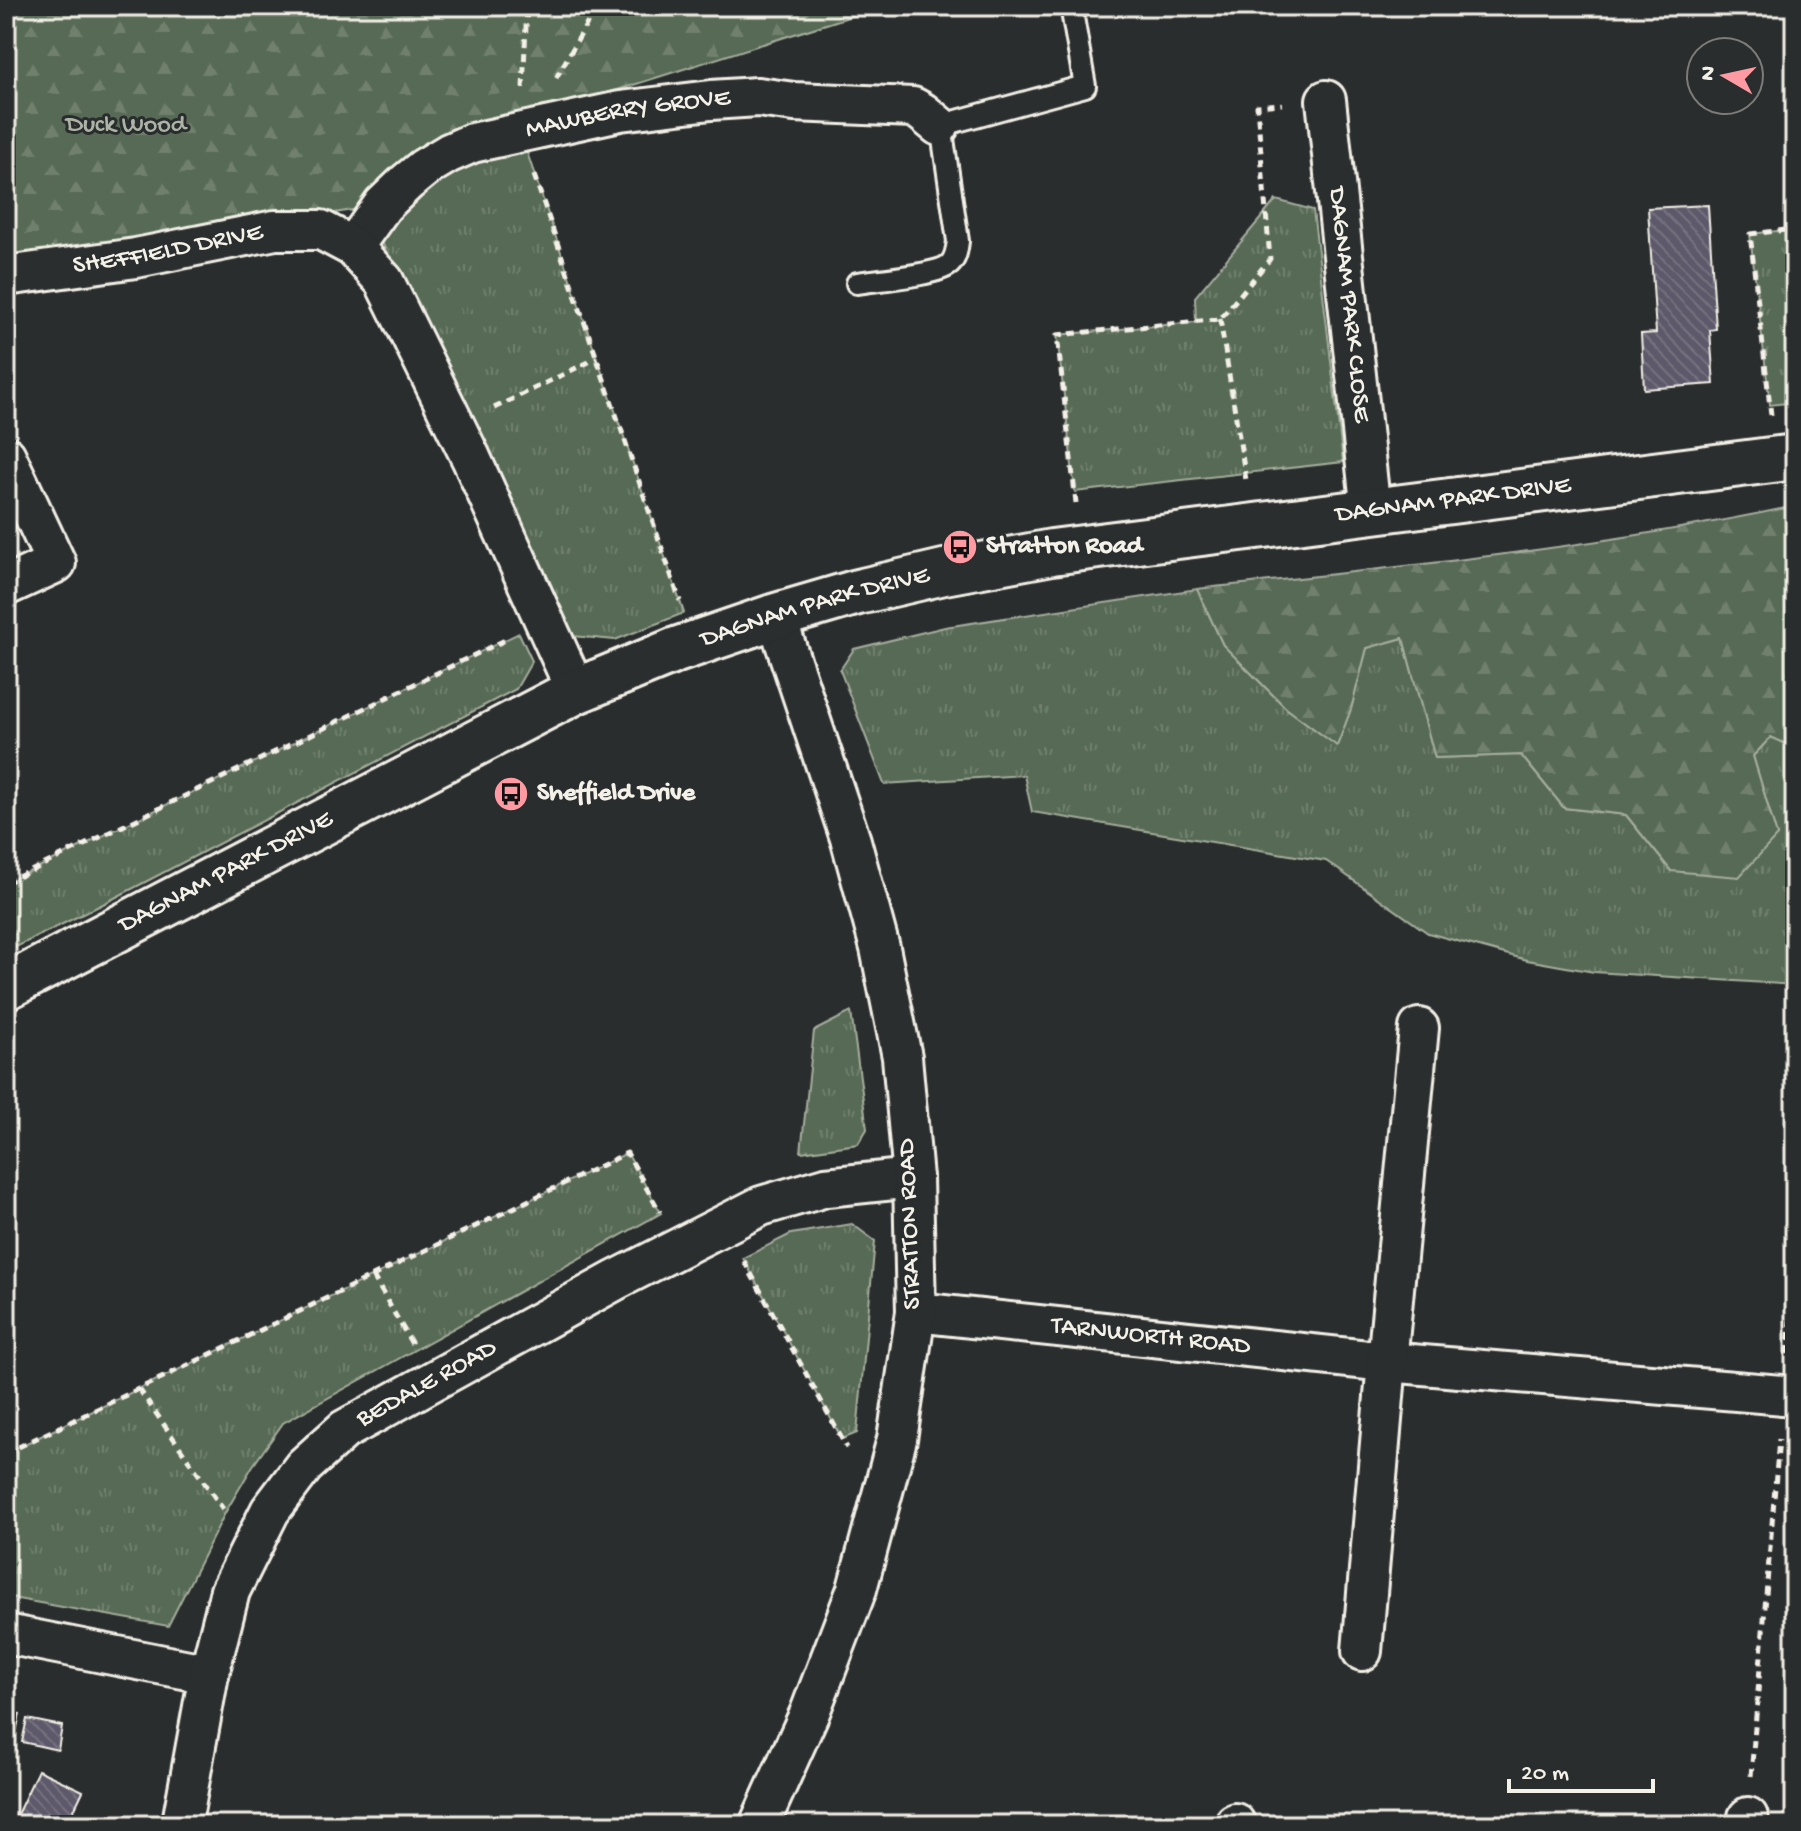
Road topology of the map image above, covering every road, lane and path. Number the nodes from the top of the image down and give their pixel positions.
1 (527, 6) edge
2 (597, 6) edge
3 (1071, 6) edge
4 (1326, 100) joint
5 (939, 126) junction
6 (520, 132) junction
7 (1795, 229) edge
8 (353, 247) junction
9 (6, 276) edge
10 (857, 283) dead end
11 (1220, 319) junction
12 (597, 358) junction
13 (455, 427) junction
14 (6, 456) edge
15 (1785, 458) edge
16 (1371, 512) junction
17 (1253, 526) junction
18 (1081, 548) junction
19 (6, 586) edge
20 (776, 616) junction
21 (544, 621) junction
22 (695, 643) junction
23 (576, 691) junction
24 (6, 883) edge
25 (6, 987) edge
26 (1419, 1028) dead end
27 (913, 1178) junction
28 (723, 1225) junction
29 (680, 1247) junction
30 (1795, 1270) edge
31 (373, 1276) junction
32 (916, 1312) junction
33 (1387, 1362) junction
34 (433, 1380) junction
35 (139, 1389) junction
36 (1789, 1395) edge
37 (6, 1453) edge
38 (879, 1505) junction
39 (250, 1549) junction
40 (6, 1634) edge
41 (1362, 1651) dead end
42 (209, 1674) junction
43 (1747, 1821) edge
44 (180, 1825) edge
45 (759, 1825) edge

1 - 6 path
2 - 6 path
3 - 5 lane
4 - 11 path
4 - 16 street, DAGNAM PARK CLOSE
5 - 6 street, MAWBERRY GROVE
5 - 10 lane
6 - 8 street, MAWBERRY GROVE
6 - 12 path
7 - 15 path
8 - 9 street, SHEFFIELD DRIVE
8 - 13 street, SHEFFIELD DRIVE
11 - 17 path
11 - 18 path
12 - 13 path
12 - 22 path
13 - 21 street, SHEFFIELD DRIVE
14 - 19 street
15 - 16 street, DAGNAM PARK DRIVE
16 - 17 street, DAGNAM PARK DRIVE
17 - 18 street, DAGNAM PARK DRIVE
18 - 20 street, DAGNAM PARK DRIVE
20 - 22 street, DAGNAM PARK DRIVE
20 - 27 street, STRATTON ROAD
21 - 23 street, SHEFFIELD DRIVE
21 - 24 path
22 - 23 street, DAGNAM PARK DRIVE
23 - 25 street, DAGNAM PARK DRIVE
26 - 33 street
27 - 28 street, BEDALE ROAD
27 - 32 street, STRATTON ROAD
28 - 29 street, BEDALE ROAD
28 - 38 path
29 - 31 path
29 - 34 street, BEDALE ROAD
30 - 36 path
31 - 34 path
31 - 35 path
32 - 33 street, TARNWORTH ROAD
32 - 38 street, STRATTON ROAD
33 - 36 street, TARNWORTH ROAD
33 - 41 street
34 - 39 street, BEDALE ROAD
35 - 37 path
35 - 39 path
36 - 43 path
38 - 45 street, STRATTON ROAD
39 - 42 street, BEDALE ROAD
40 - 42 street
42 - 44 street, BEDALE ROAD

